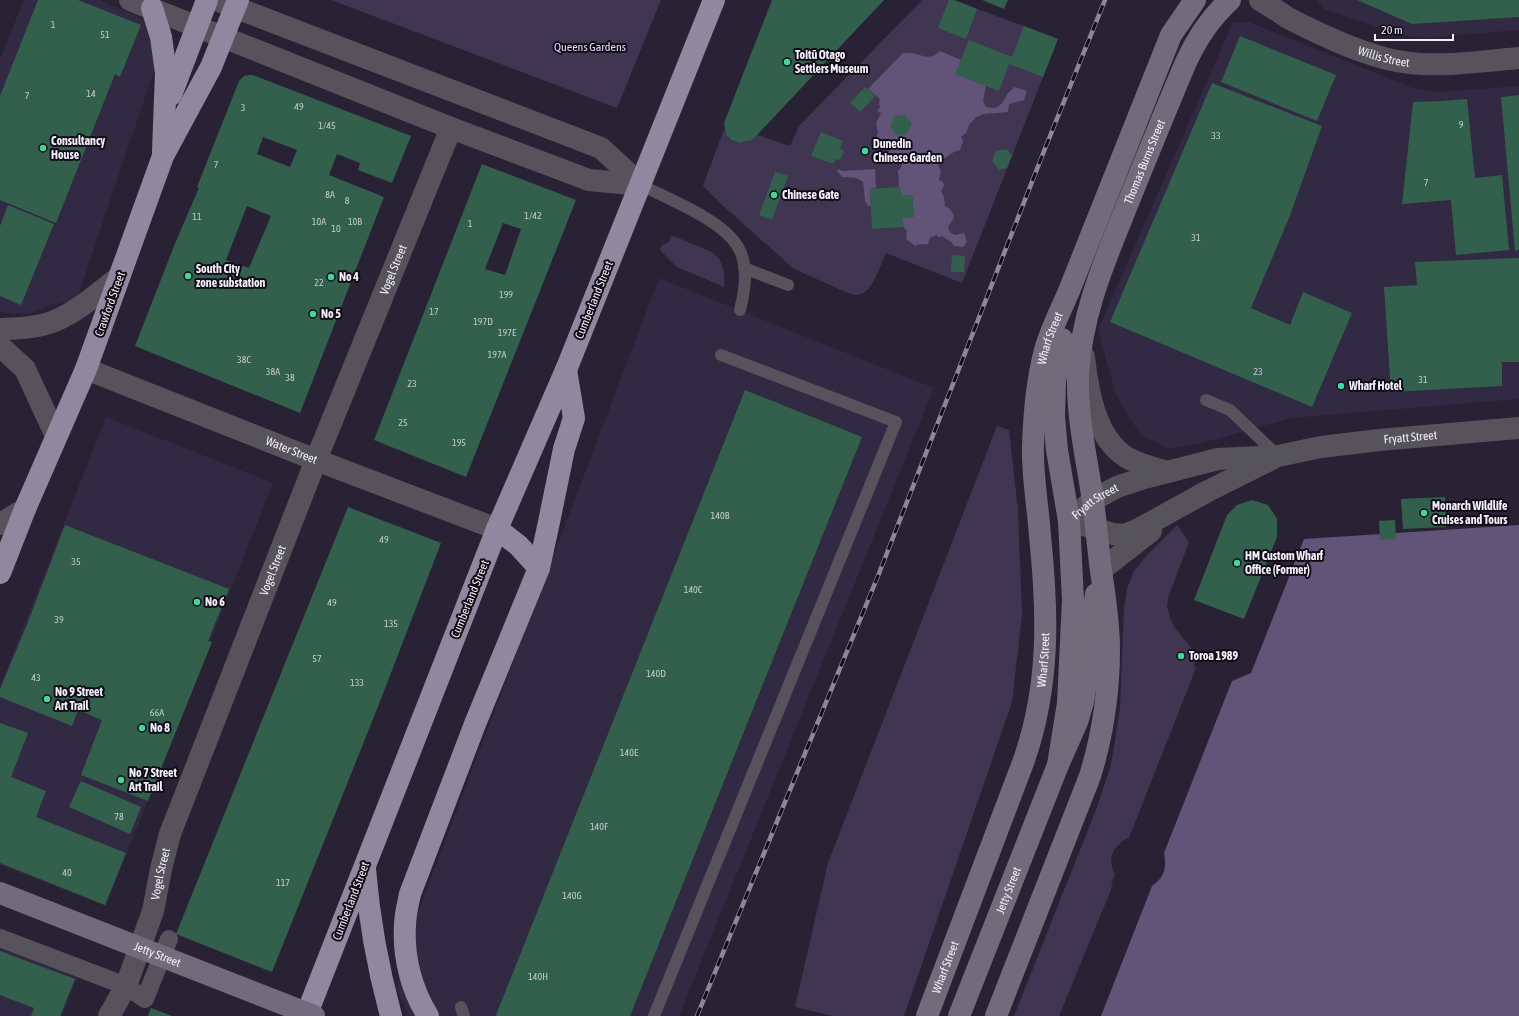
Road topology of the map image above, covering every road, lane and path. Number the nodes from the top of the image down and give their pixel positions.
1 (130, 0) edge
2 (207, 0) edge
3 (714, 0) edge
4 (1195, 0) edge
5 (1230, 0) edge
6 (1260, 0) edge
7 (230, 2) edge
8 (152, 8) junction
9 (197, 26) junction
10 (223, 37) junction
11 (1519, 58) edge
12 (163, 115) junction
13 (450, 128) junction
14 (163, 156) junction
15 (641, 185) junction
16 (744, 268) junction
17 (119, 277) junction
18 (788, 285) dead end
19 (1069, 291) junction
20 (740, 310) dead end
21 (0, 328) edge
22 (1082, 336) junction
23 (0, 346) edge
24 (721, 355) dead end
25 (86, 369) junction
26 (566, 370) junction
27 (1206, 400) dead end
28 (1519, 428) edge
29 (56, 436) junction
30 (1278, 456) junction
31 (316, 460) junction
32 (1167, 472) junction
33 (1093, 500) junction
34 (1180, 508) junction
35 (25, 509) junction
36 (1069, 521) junction
37 (0, 524) edge
38 (497, 529) junction
39 (1096, 530) junction
40 (539, 568) junction
41 (1101, 570) junction
42 (0, 573) edge
43 (1058, 765) junction
44 (365, 864) junction
45 (0, 893) edge
46 (0, 938) edge
47 (169, 939) dead end
48 (126, 986) junction
49 (109, 1016) edge
50 (306, 1016) edge
51 (314, 1016) edge
52 (391, 1016) edge
53 (428, 1016) edge
54 (654, 1016) edge
55 (927, 1016) edge
56 (959, 1016) edge
57 (996, 1016) edge

1 - 8 street
2 - 9 highway
3 - 15 highway
4 - 19 main road, Thomas Burns Street
5 - 22 main road, Thomas Burns Street
6 - 11 street, Willis Street
7 - 10 highway
7 - 15 street
8 - 9 street
8 - 12 highway
9 - 10 street
9 - 12 highway
10 - 13 street
10 - 14 highway, Crawford Street
12 - 14 highway
13 - 15 street
13 - 31 street, Vogel Street
14 - 17 highway, Crawford Street
15 - 16 lane
15 - 26 highway, Cumberland Street
16 - 18 lane
16 - 20 lane
17 - 21 street
17 - 25 highway, Crawford Street
19 - 36 main road
19 - 55 main road, Wharf Street
22 - 32 street
22 - 33 main road
23 - 29 street
24 - 54 lane
25 - 29 highway, Crawford Street
25 - 31 street, Water Street
26 - 38 highway, Cumberland Street
26 - 40 highway
27 - 30 lane
28 - 30 street, Fryatt Street
29 - 35 highway, Crawford Street
30 - 32 street, Fryatt Street
30 - 34 street, Fryatt Street
31 - 38 street, Water Street
31 - 48 street, Vogel Street
32 - 33 street, Fryatt Street
33 - 36 street, Fryatt Street
33 - 39 main road
34 - 39 street, Fryatt Street
34 - 41 street
35 - 37 street
35 - 42 highway, Crawford Street
36 - 39 street, Fryatt Street
36 - 43 main road
38 - 40 highway
38 - 44 highway, Cumberland Street
39 - 41 main road
40 - 53 highway
41 - 43 main road
41 - 57 main road
43 - 56 main road, Jetty Street
44 - 50 highway, Cumberland Street
44 - 52 highway
45 - 51 main road, Jetty Street, bridge
46 - 48 street
47 - 48 street
48 - 49 street, Vogel Street

